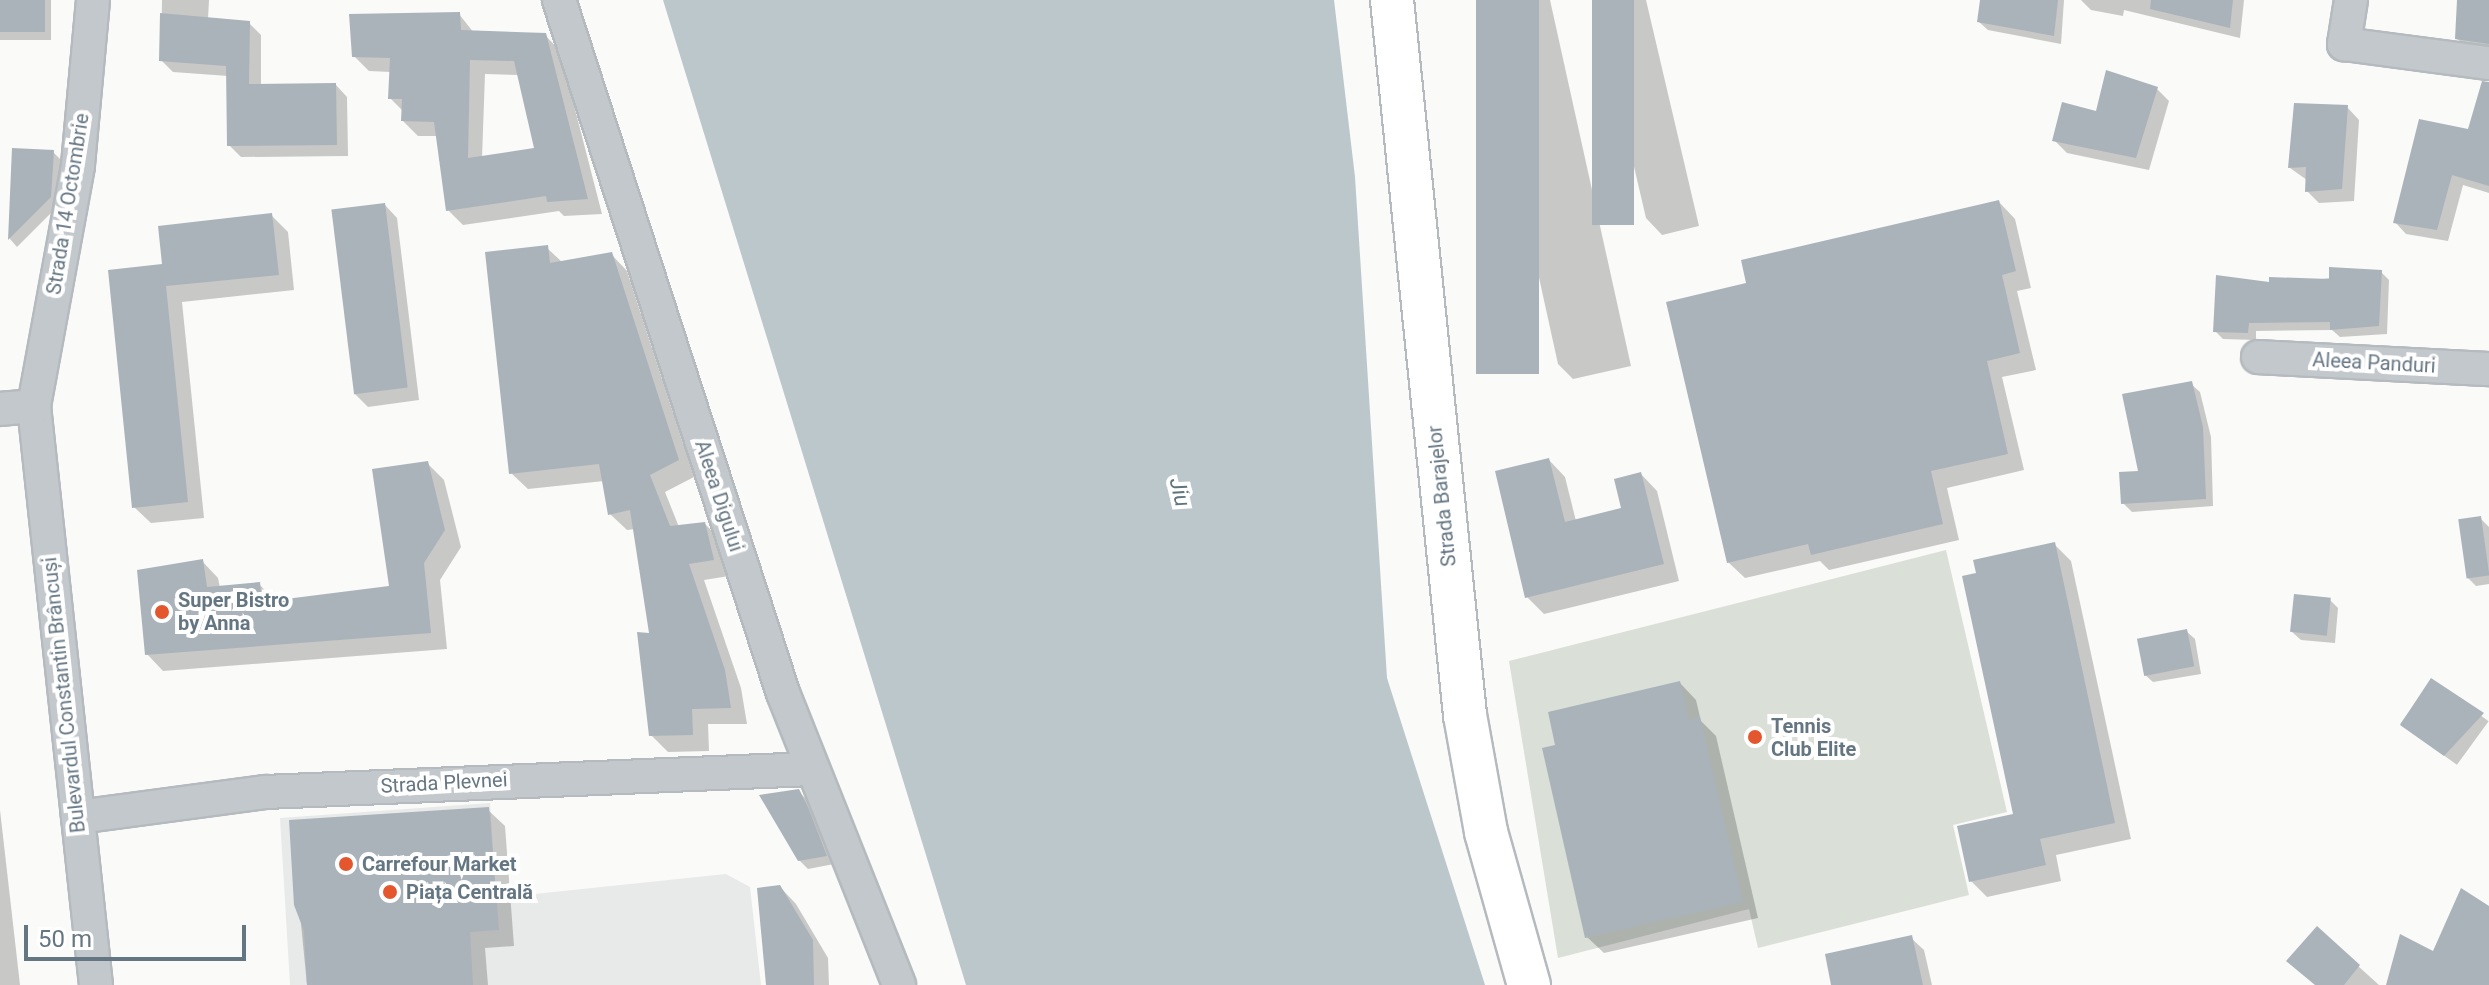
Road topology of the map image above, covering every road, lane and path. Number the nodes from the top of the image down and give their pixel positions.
1 (93, 0) edge
2 (559, 0) edge
3 (1392, 0) edge
4 (2351, 0) edge
5 (2489, 63) edge
6 (2258, 357) dead end
7 (2489, 369) edge
8 (34, 406) junction
9 (0, 409) edge
10 (811, 769) junction
11 (78, 817) junction
12 (96, 985) edge
13 (899, 985) edge
14 (1529, 985) edge

1 - 8 street, Strada 14 Octombrie
2 - 10 street, Aleea Digului
3 - 14 main road, Strada Barajelor
4 - 5 street
6 - 7 street, Aleea Panduri
8 - 9 street
8 - 11 street, Bulevardul Constantin Brâncuși
10 - 11 street, Strada Plevnei
10 - 13 street, Aleea Digului
11 - 12 street, Bulevardul Constantin Brâncuși

